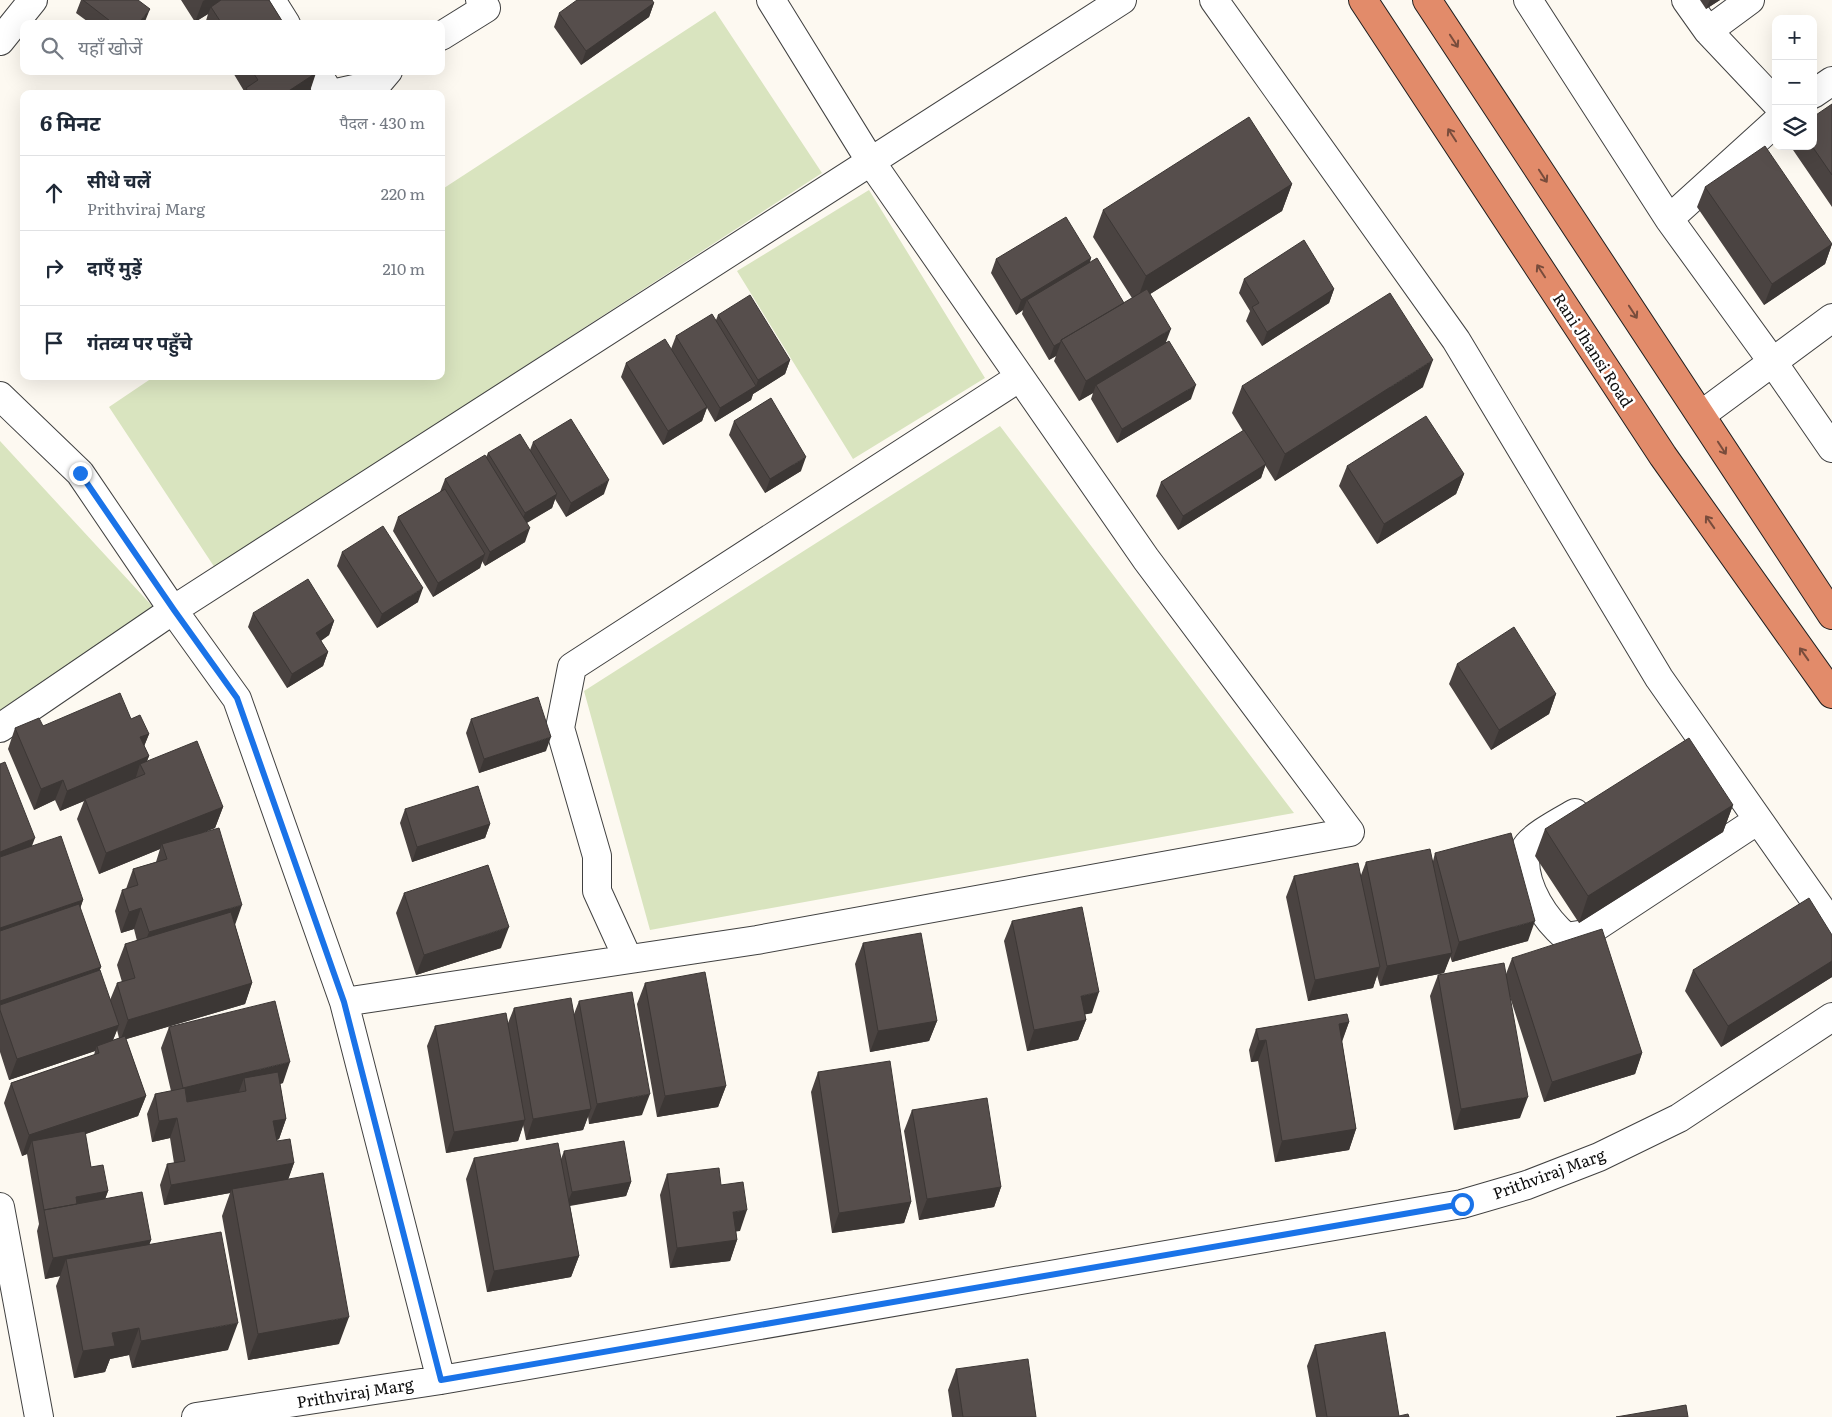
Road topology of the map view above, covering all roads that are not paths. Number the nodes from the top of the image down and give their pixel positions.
1 (34, 0) edge
2 (271, 0) edge
3 (480, 0) edge
4 (771, 0) edge
5 (1122, 0) edge
6 (1214, 0) edge
7 (1363, 0) edge
8 (1427, 0) edge
9 (1528, 0) edge
10 (1686, 0) edge
11 (1750, 0) edge
12 (284, 20) edge
13 (1708, 31) junction
14 (445, 34) edge
15 (0, 41) edge
16 (319, 75) edge
17 (385, 75) edge
18 (1832, 81) edge
19 (328, 90) edge
20 (349, 90) edge
21 (1817, 91) edge
22 (1772, 99) edge
23 (1772, 126) edge
24 (871, 162) junction
25 (1669, 219) junction
26 (1832, 318) edge
27 (1772, 360) junction
28 (1020, 377) junction
29 (0, 396) edge
30 (1701, 415) junction
31 (1832, 448) edge
32 (174, 610) junction
33 (1832, 615) edge
34 (1832, 694) edge
35 (0, 728) edge
36 (1598, 799) edge
37 (1758, 820) junction
38 (1832, 925) edge
39 (628, 959) junction
40 (344, 1002) junction
41 (1832, 1017) edge
42 (0, 1207) edge
43 (441, 1380) junction
44 (39, 1417) edge
45 (196, 1417) edge

1 - 15 street
2 - 12 street
3 - 14 street
4 - 24 street
5 - 24 street
6 - 37 street
34 -> 7 highway, Rani Jhansi Road
8 -> 30 highway
9 - 25 street
10 - 13 street
11 - 13 street
13 - 22 street
16 - 19 street
17 - 20 street
18 - 21 street
23 - 25 street
24 - 28 street
24 - 32 street
25 - 27 street
26 - 27 street
27 - 30 street
27 - 31 street
28 - 39 street
28 - 39 street
29 - 32 street
30 -> 33 highway
32 - 35 street
32 - 40 street
36 - 37 street
37 - 38 street
39 - 40 street
40 - 43 street
41 - 43 street, Prithviraj Marg
42 - 44 street
43 - 45 street, Prithviraj Marg

